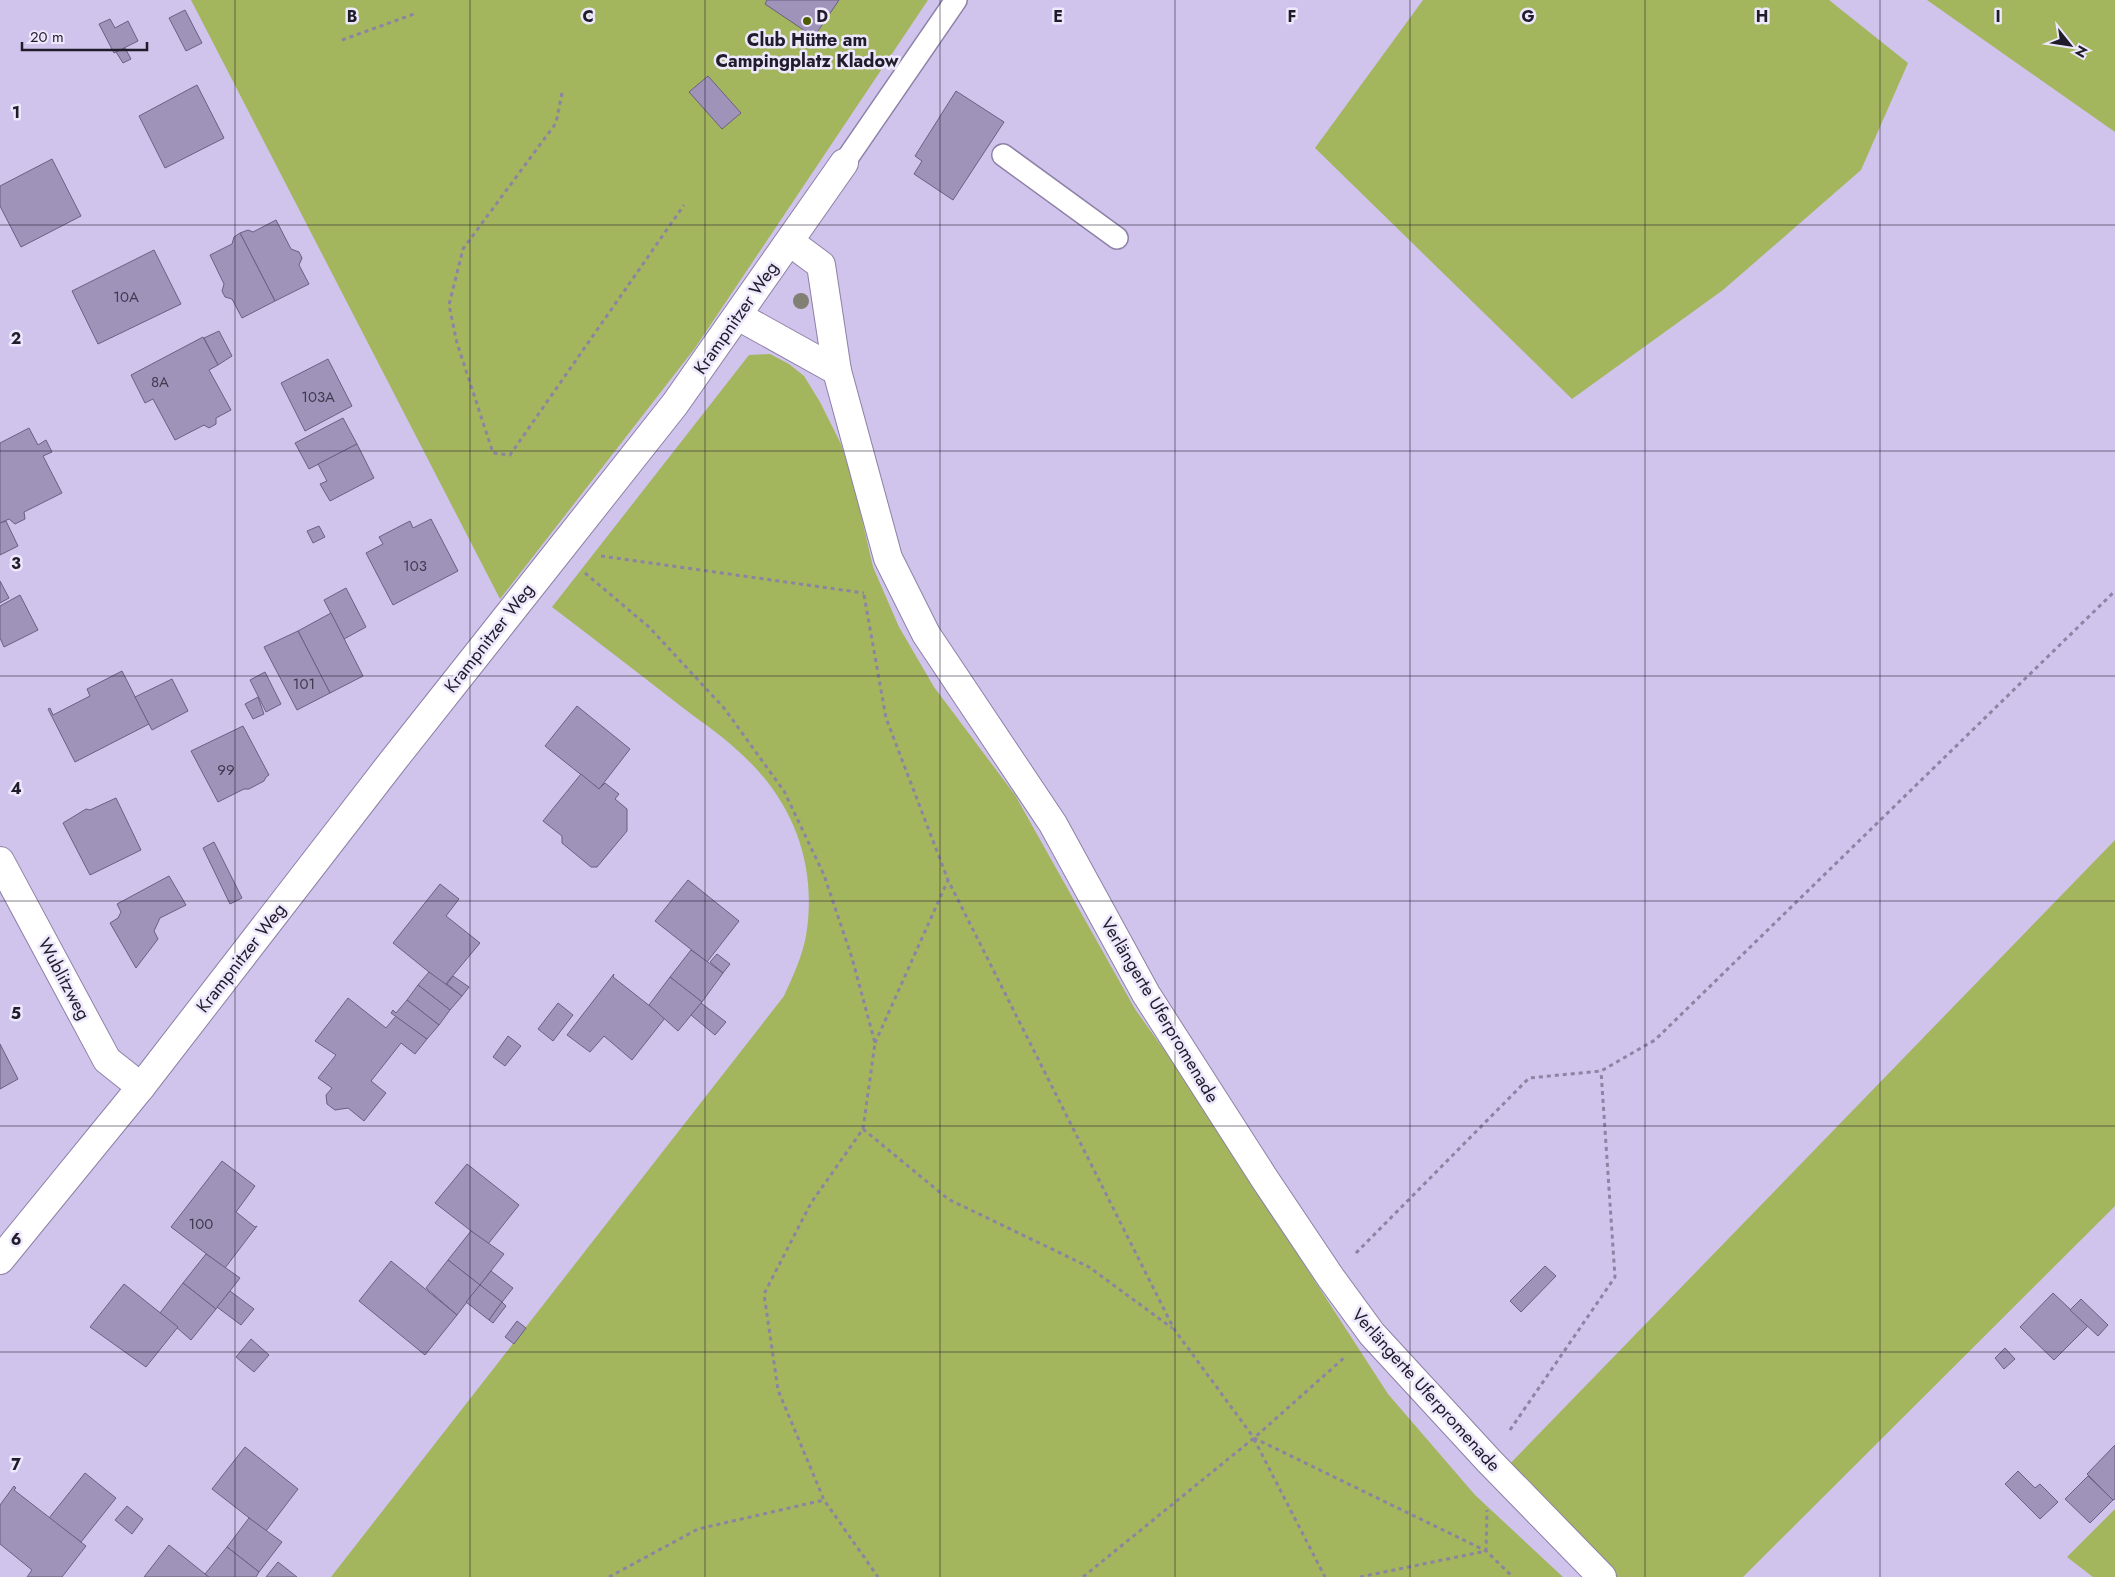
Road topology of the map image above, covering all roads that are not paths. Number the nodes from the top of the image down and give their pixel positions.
1 (956, 0) edge
2 (1003, 155) dead end
3 (844, 163) joint
4 (1117, 238) dead end
5 (790, 242) junction
6 (738, 316) junction
7 (837, 371) junction
8 (0, 860) edge
9 (141, 1087) junction
10 (0, 1260) edge
11 (1602, 1577) edge

1 - 3 lane, Krampnitzer Weg
2 - 4 lane
3 - 5 street, Krampnitzer Weg
5 - 6 street, Krampnitzer Weg
5 - 7 street, Verlängerte Uferpromenade
6 - 7 street
6 - 9 street, Krampnitzer Weg
7 - 11 street, Verlängerte Uferpromenade
8 - 9 street, Wublitzweg
9 - 10 street, Krampnitzer Weg

